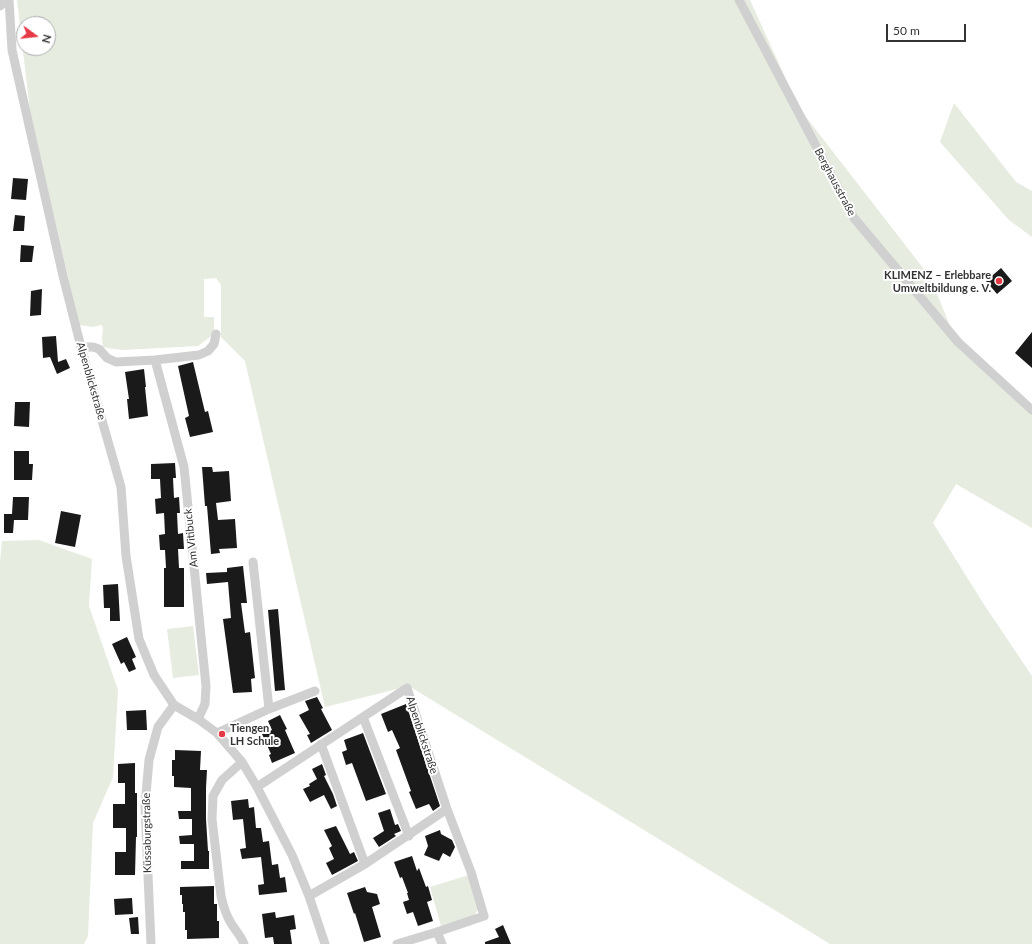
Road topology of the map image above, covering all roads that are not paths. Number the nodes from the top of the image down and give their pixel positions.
1 (5, 0) edge
2 (9, 0) edge
3 (739, 0) edge
4 (0, 6) edge
5 (216, 334) dead end
6 (81, 346) junction
7 (155, 360) junction
8 (1032, 410) edge
9 (253, 562) dead end
10 (315, 692) dead end
11 (174, 705) junction
12 (269, 709) junction
13 (364, 717) junction
14 (198, 719) junction
15 (217, 733) junction
16 (321, 744) junction
17 (242, 762) junction
18 (257, 787) junction
19 (447, 810) junction
20 (409, 836) junction
21 (365, 864) junction
22 (309, 896) junction
23 (436, 932) junction
24 (151, 944) edge
25 (244, 944) edge
26 (325, 944) edge
27 (398, 944) edge
28 (442, 944) edge

1 - 4 street
2 - 6 street, Alpenblickstraße
3 - 8 street, Berghausstraße
5 - 7 street
6 - 7 street
6 - 11 street, Alpenblickstraße
7 - 14 street, Am Vitibuck
9 - 12 street
10 - 12 street
11 - 14 street, Alpenblickstraße
11 - 24 street, Küssaburgstraße
12 - 15 street
13 - 16 street, Alpenblickstraße
13 - 19 street, Alpenblickstraße
13 - 20 street
14 - 15 street, Alpenblickstraße
15 - 17 street, Alpenblickstraße
16 - 18 street, Alpenblickstraße
16 - 21 street
17 - 18 street, Alpenblickstraße
17 - 25 street
18 - 22 street, Alpenblickstraße
19 - 20 street
19 - 23 street, Alpenblickstraße
20 - 21 street
21 - 22 street
22 - 26 street, Alpenblickstraße
23 - 27 street
23 - 28 street

